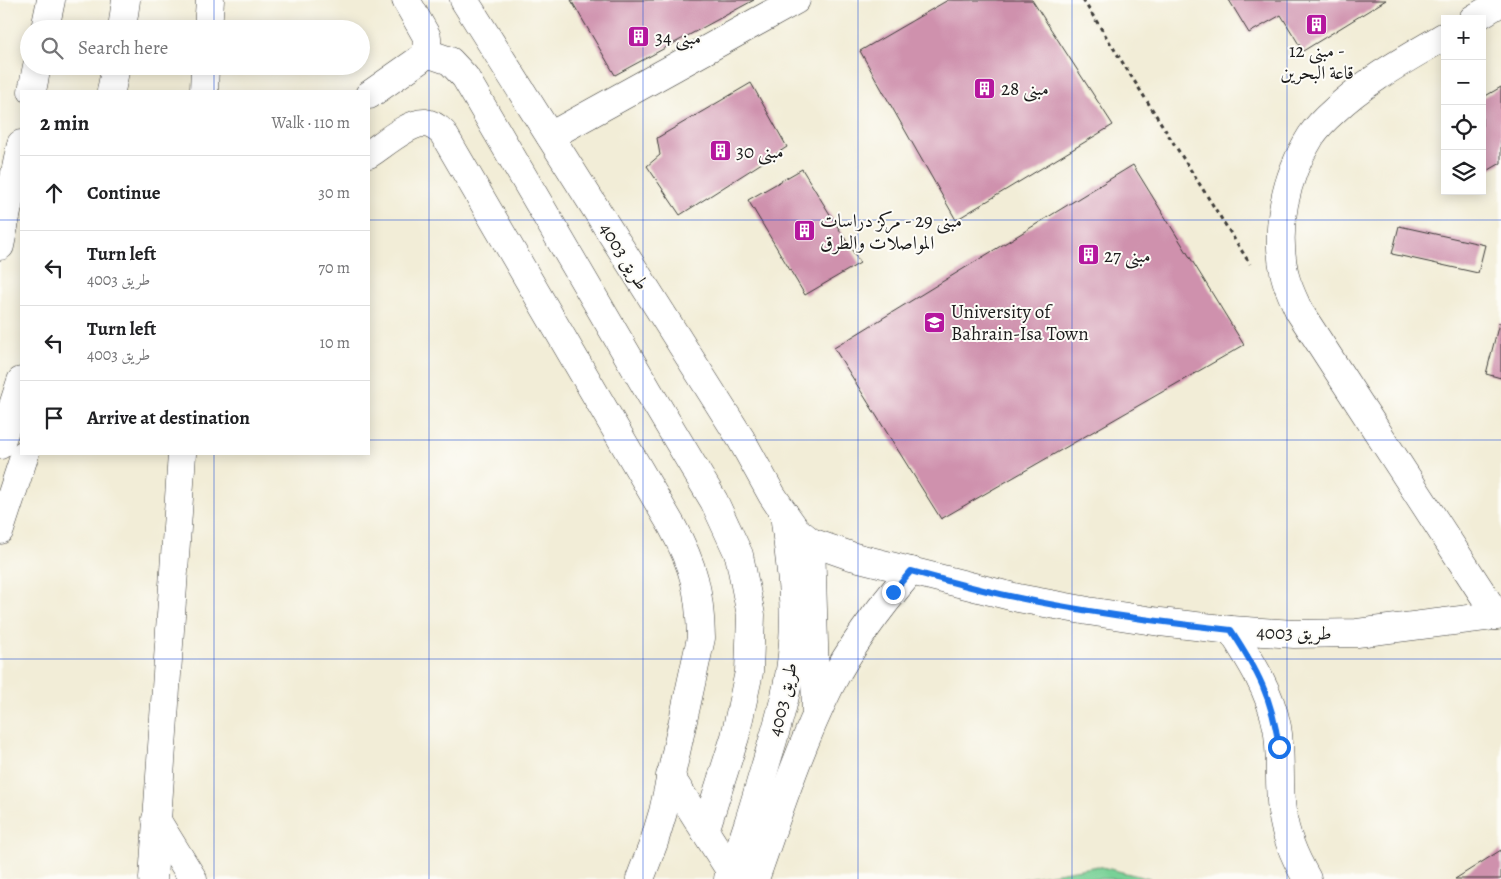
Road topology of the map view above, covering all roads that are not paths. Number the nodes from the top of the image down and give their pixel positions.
1 (51, 0) edge
2 (126, 0) edge
3 (210, 0) edge
4 (406, 0) edge
5 (464, 0) edge
6 (796, 0) edge
7 (1501, 2) edge
8 (1480, 15) edge
9 (47, 20) edge
10 (123, 20) edge
11 (209, 20) edge
12 (1441, 38) edge
13 (426, 53) junction
14 (36, 75) edge
15 (114, 75) edge
16 (205, 75) edge
17 (32, 90) edge
18 (111, 90) edge
19 (204, 90) edge
20 (370, 94) edge
21 (550, 136) junction
22 (20, 149) edge
23 (370, 153) edge
24 (0, 246) edge
25 (20, 384) edge
26 (0, 445) edge
27 (25, 455) edge
28 (182, 455) edge
29 (784, 513) junction
30 (0, 530) edge
31 (811, 542) junction
32 (911, 571) junction
33 (1499, 615) edge
34 (1231, 630) junction
35 (816, 716) junction
36 (670, 776) junction
37 (156, 819) junction
38 (705, 831) junction
39 (644, 877) edge
40 (737, 877) edge
41 (153, 879) edge
42 (194, 879) edge
43 (1308, 879) edge

1 - 9 main road
2 - 10 main road
3 - 11 main road
4 - 13 main road
5 - 21 main road, طريق 4003
6 - 21 main road
7 - 8 main road
12 - 33 main road
13 - 20 main road
13 - 38 main road
14 - 17 main road
15 - 18 main road
16 - 19 main road
21 - 29 main road, طريق 4003
22 - 24 main road
23 - 36 main road
25 - 26 main road
27 - 30 main road
28 - 37 main road
29 - 31 main road, طريق 4003
29 - 40 main road, طريق 4003
31 - 32 main road, طريق 4003
31 - 35 main road
32 - 34 main road, طريق 4003
32 - 35 main road, طريق 4003
33 - 34 main road, طريق 4003
34 - 43 main road
35 - 40 main road, طريق 4003
36 - 38 main road
36 - 39 main road
37 - 41 main road
37 - 42 main road
38 - 40 main road

